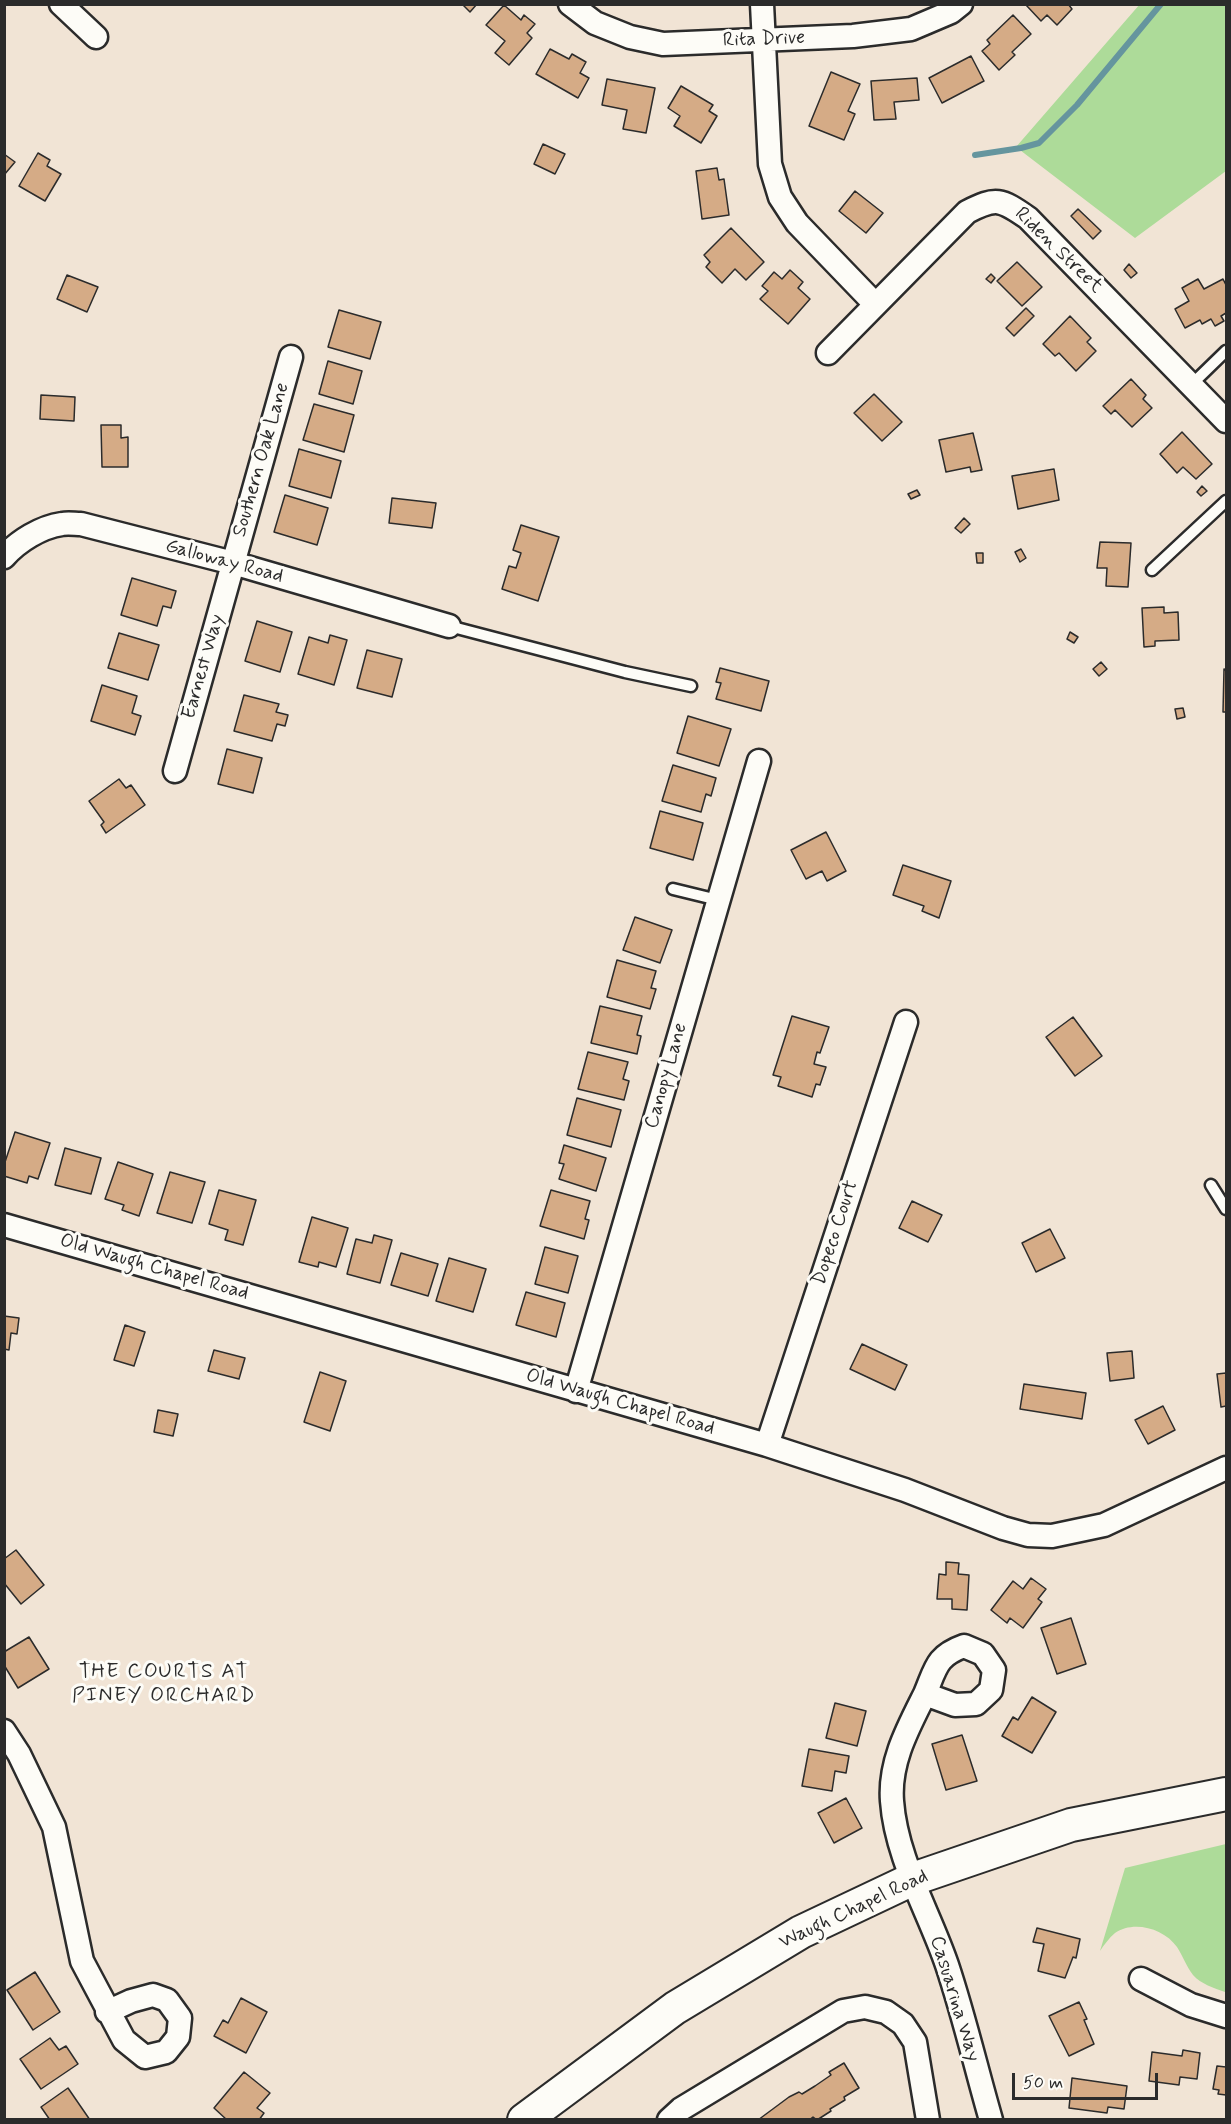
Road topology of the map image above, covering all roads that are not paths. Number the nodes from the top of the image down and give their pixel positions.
1 (61, 4) edge
2 (570, 4) edge
3 (762, 4) edge
4 (961, 4) edge
5 (96, 37) dead end
6 (764, 40) junction
7 (875, 304) junction
8 (1227, 351) edge
9 (828, 353) dead end
10 (291, 357) dead end
11 (1191, 385) junction
12 (1227, 421) edge
13 (1227, 501) edge
14 (4, 557) edge
15 (233, 563) junction
16 (1152, 570) dead end
17 (449, 626) joint
18 (691, 686) dead end
19 (759, 761) dead end
20 (175, 771) dead end
21 (673, 889) dead end
22 (718, 900) junction
23 (906, 1022) dead end
24 (1211, 1185) dead end
25 (1227, 1209) edge
26 (4, 1226) edge
27 (576, 1391) junction
28 (767, 1445) junction
29 (1227, 1468) edge
30 (925, 1694) dead end
31 (4, 1731) edge
32 (1227, 1794) edge
33 (913, 1879) junction
34 (1141, 1979) dead end
35 (107, 2012) dead end
36 (1227, 2016) edge
37 (524, 2120) edge
38 (669, 2120) edge
39 (928, 2120) edge
40 (990, 2120) edge

1 - 5 street
2 - 6 street, Rita Drive
3 - 6 street
4 - 6 street, Rita Drive
6 - 7 street
7 - 9 street, Riden Street
7 - 11 street, Riden Street
8 - 11 lane
10 - 15 street, Southern Oak Lane
11 - 12 street, Riden Street
13 - 16 lane
14 - 15 street, Galloway Road
15 - 17 street, Galloway Road
15 - 20 street, Earnest Way
17 - 18 lane
19 - 22 street, Canopy Lane
21 - 22 lane
22 - 27 street, Canopy Lane
23 - 28 street, Dopeco Court
24 - 25 lane
26 - 27 street, Old Waugh Chapel Road
27 - 28 street, Old Waugh Chapel Road
28 - 29 street, Old Waugh Chapel Road
30 - 33 street, Casuarina Way
31 - 35 street
32 - 33 main road, Waugh Chapel Road
33 - 37 main road, Waugh Chapel Road
33 - 40 street, Casuarina Way
34 - 36 street
38 - 39 street

